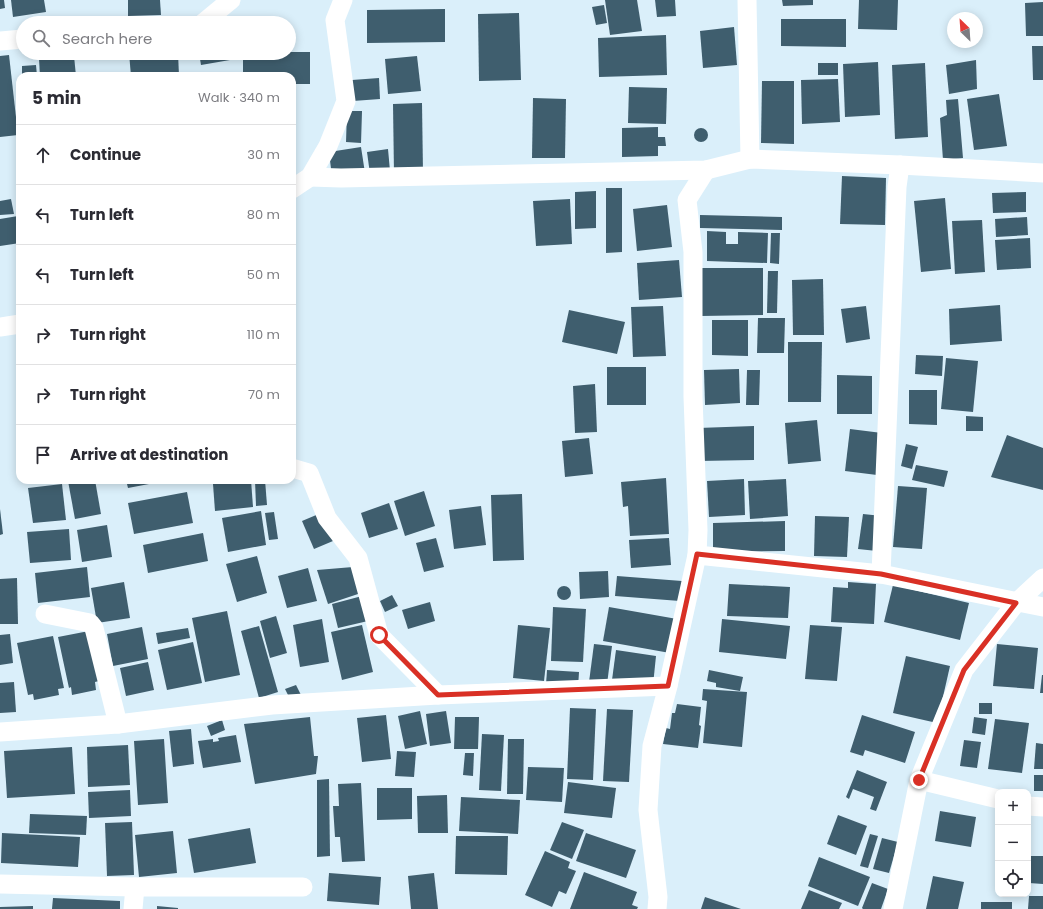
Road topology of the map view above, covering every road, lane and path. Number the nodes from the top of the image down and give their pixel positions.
1 (231, 0) edge
2 (343, 0) edge
3 (747, 0) edge
4 (212, 16) edge
5 (16, 40) edge
6 (0, 41) edge
7 (750, 159) junction
8 (900, 165) junction
9 (706, 170) junction
10 (1043, 174) edge
11 (310, 176) junction
12 (296, 187) edge
13 (16, 325) edge
14 (0, 328) edge
15 (296, 469) edge
16 (697, 554) junction
17 (881, 574) junction
18 (1043, 578) edge
19 (1016, 603) junction
20 (1043, 607) edge
21 (45, 614) dead end
22 (668, 686) junction
23 (438, 695) junction
24 (118, 724) junction
25 (0, 732) edge
26 (919, 780) junction
27 (995, 798) edge
28 (1031, 806) edge
29 (1043, 807) edge
30 (0, 884) edge
31 (135, 887) junction
32 (303, 887) dead end
33 (133, 909) edge
34 (657, 909) edge
35 (893, 909) edge

1 - 4 street
2 - 11 street
3 - 7 street
5 - 6 street
7 - 8 street
7 - 9 street
8 - 10 street
8 - 17 street
9 - 11 street
9 - 16 street
11 - 12 street
13 - 14 street
15 - 23 street
16 - 17 street
16 - 22 street
17 - 19 street
18 - 19 street
19 - 20 street
19 - 26 street
21 - 24 street
22 - 23 street
22 - 34 street
23 - 24 street
24 - 25 street
26 - 27 street
26 - 35 street
28 - 29 street
30 - 31 street
31 - 32 street
31 - 33 street

